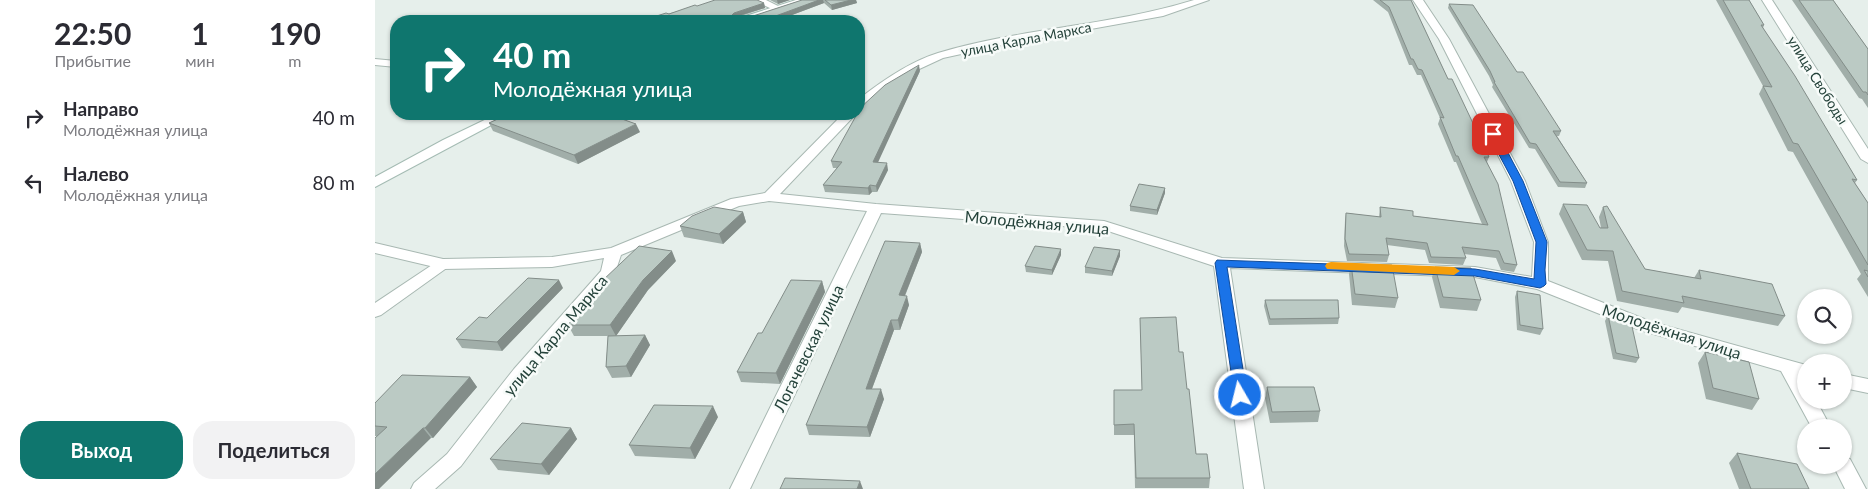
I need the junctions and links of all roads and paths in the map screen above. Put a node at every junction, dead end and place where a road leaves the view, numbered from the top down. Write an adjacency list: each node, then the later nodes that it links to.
1 (758, 0): 6 (street)
2 (806, 0): 6 (street)
3 (1204, 0): 10 (street, улица Карла Маркса)
4 (1417, 0): 21 (street)
5 (1767, 0): 13 (street, улица Свободы)
6 (777, 8): 7 (street)
7 (757, 15)
8 (375, 62): 9 (street)
9 (390, 63)
10 (865, 99)
11 (494, 120): 14 (street)
12 (844, 120): 15 (street)
13 (1868, 159)
14 (375, 182)
15 (769, 197): 16 (street, Молодёжная улица); 18 (street)
16 (876, 208): 19 (street, Молодёжная улица); 30 (street, Логачевская улица)
17 (375, 248): 20 (street)
18 (614, 252): 20 (street); 29 (street, улица Карла Маркса)
19 (1221, 263): 21 (street, Молодёжная улица); 31 (street)
20 (443, 264): 22 (street)
21 (1540, 284): 23 (street, Молодёжная улица)
22 (375, 311)
23 (1788, 368): 24 (street, Молодёжная улица); 27 (street)
24 (1797, 370)
25 (1852, 383): 26 (street)
26 (1868, 386)
27 (1816, 419)
28 (1848, 474): 32 (street)
29 (421, 489)
30 (740, 489)
31 (1254, 489)
32 (1856, 489)

